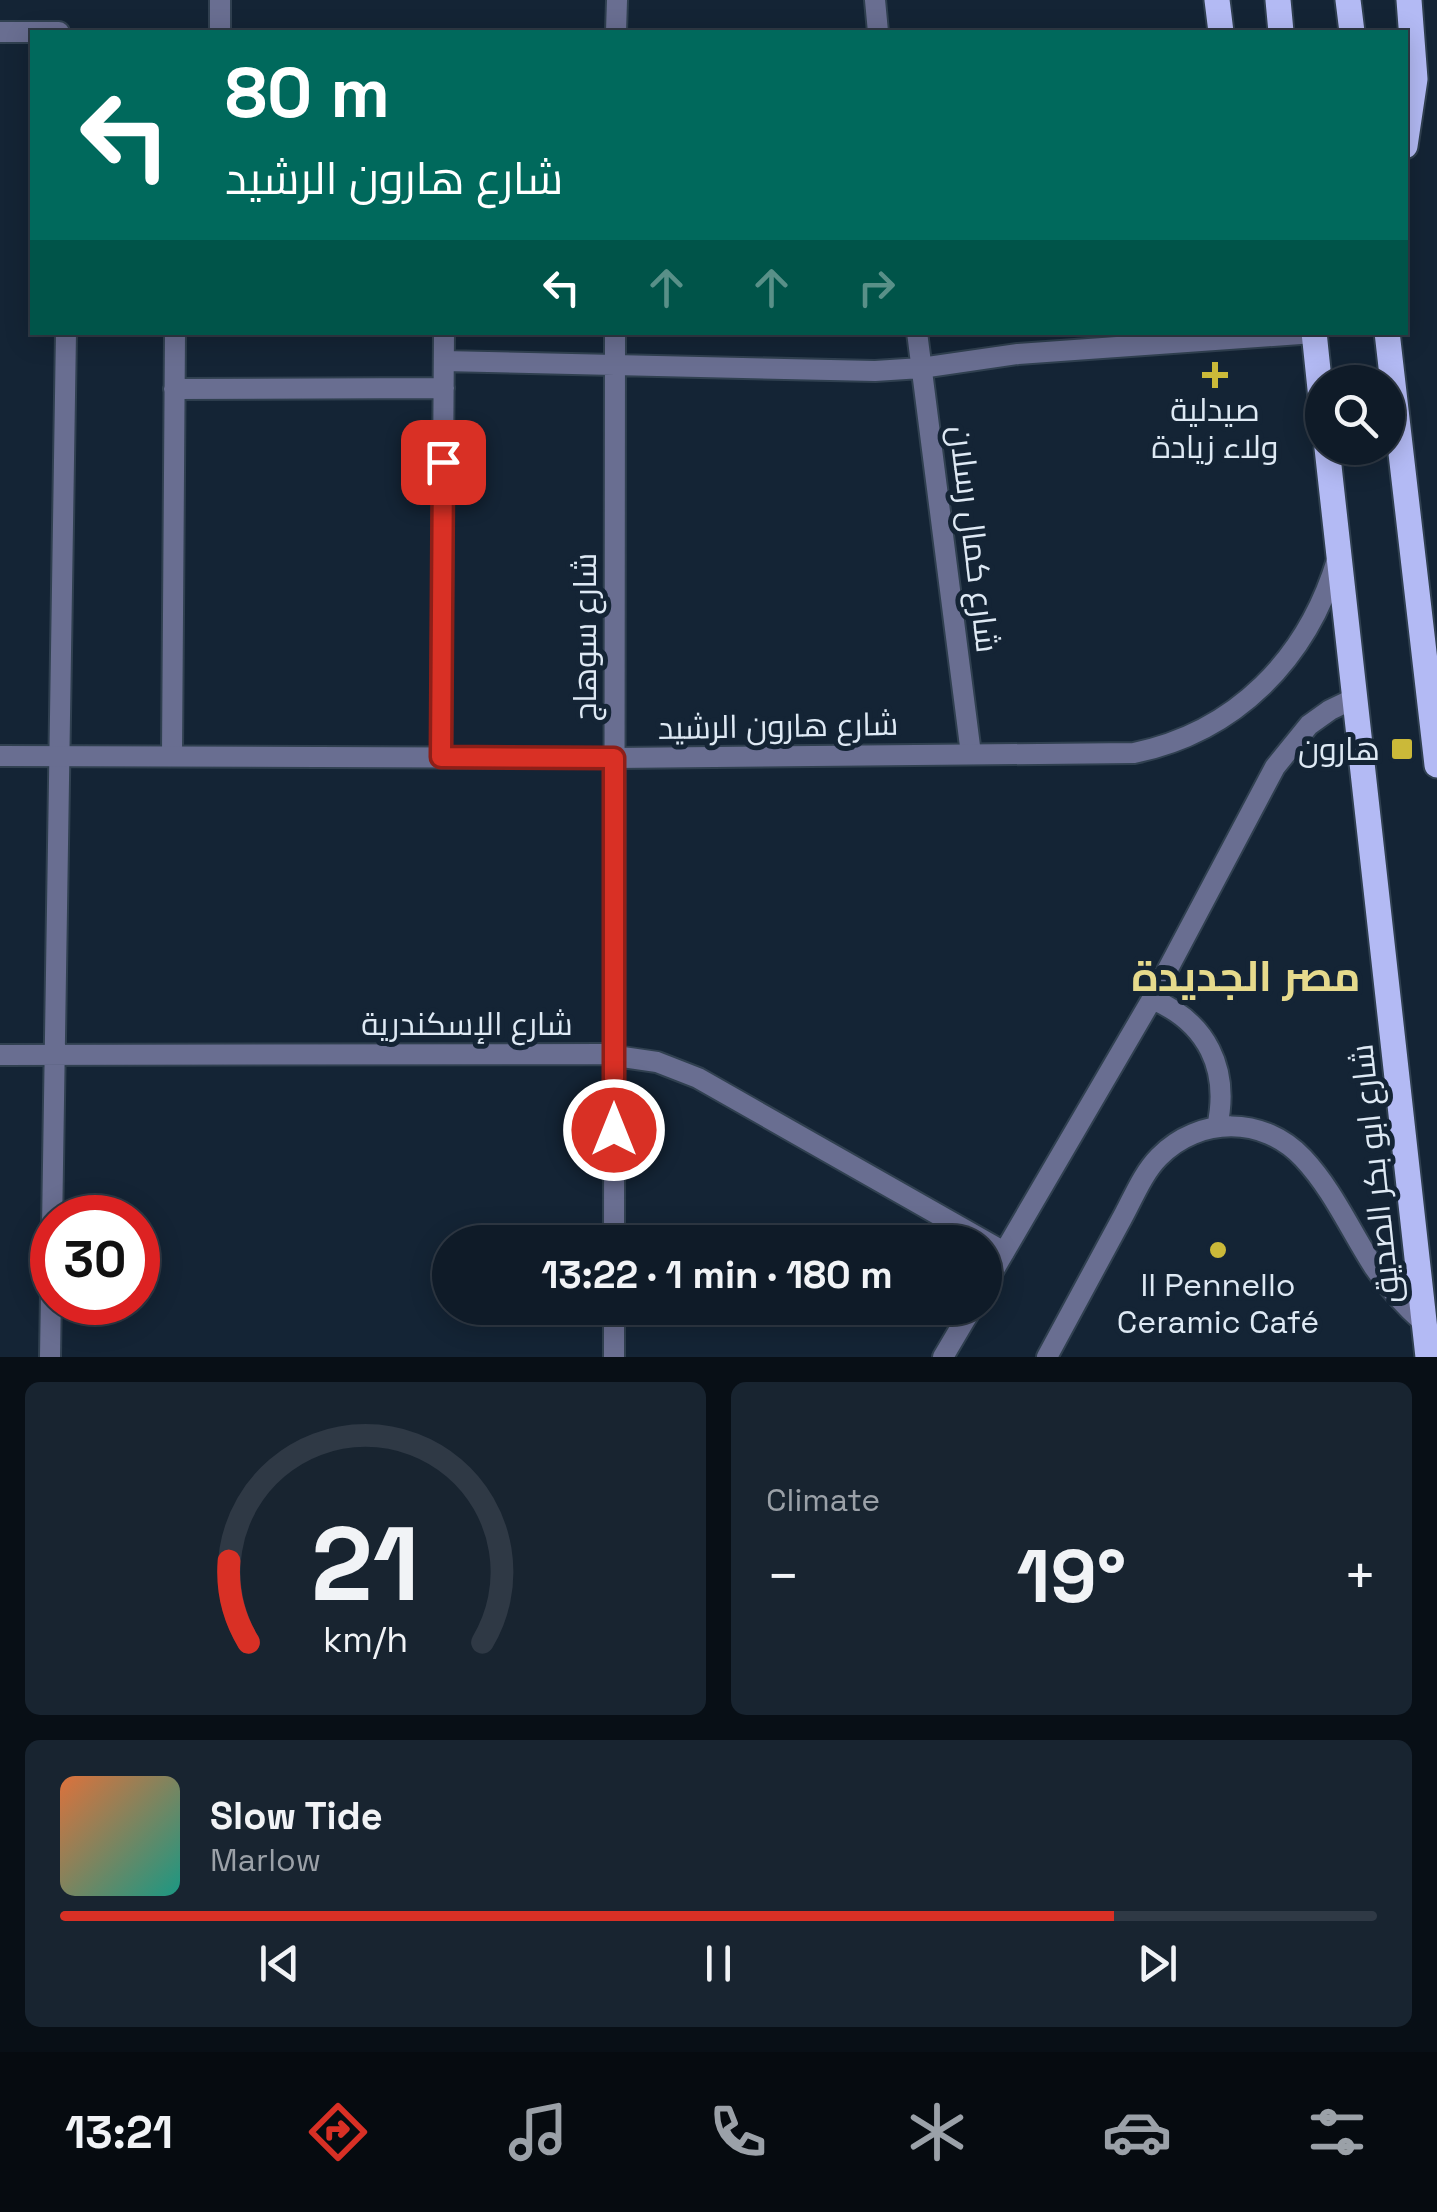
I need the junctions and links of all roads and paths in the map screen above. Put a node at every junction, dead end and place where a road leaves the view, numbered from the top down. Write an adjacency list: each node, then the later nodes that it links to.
1 (220, 0): 8 (street)
2 (616, 0): 9 (street)
3 (875, 0): 10 (street)
4 (1217, 0): 11 (main road)
5 (1278, 0): 12 (main road)
6 (1348, 0): 13 (main road)
7 (1409, 0): 16 (main road)
8 (220, 30)
9 (616, 30)
10 (878, 30)
11 (1221, 30)
12 (1281, 30)
13 (1352, 30)
14 (0, 32): 15 (street)
15 (30, 32)
16 (1408, 126)
17 (66, 335): 37 (street)
18 (175, 335): 29 (street)
19 (444, 335): 25 (street)
20 (616, 335): 26 (street, شارع سوهاج)
21 (917, 335): 28 (street, شارع كمال رسلان)
22 (1286, 335): 28 (street)
23 (1314, 335): 27 (main road)
24 (1387, 335): 34 (main road)
25 (444, 362): 26 (street); 30 (street)
26 (615, 365): 28 (street); 40 (street, شارع سوهاج)
27 (1317, 365)
28 (921, 368): 35 (street, شارع كمال رسلان)
29 (174, 388): 30 (street); 38 (street)
30 (444, 388): 39 (street)
31 (1329, 465): 32 (main road, شارع ابو بكر الصديق)
32 (1338, 554): 33 (main road, شارع ابو بكر الصديق); 35 (street, شارع هارون الرشيد)
33 (1355, 698): 42 (street); 50 (main road, شارع ابو بكر الصديق)
34 (1435, 729): 41 (main road)
35 (972, 754): 40 (street, شارع هارون الرشيد)
36 (0, 756): 37 (street, شارع هارون الرشيد)
37 (61, 756): 38 (street, شارع هارون الرشيد); 45 (street)
38 (172, 756): 39 (street, شارع هارون الرشيد)
39 (441, 757): 40 (street, شارع هارون الرشيد)
40 (614, 758): 43 (street, شارع سوهاج)
41 (1437, 765)
42 (1152, 999): 46 (street); 48 (street)
43 (614, 1054): 45 (street, شارع الإسكندرية); 47 (street, شارع سوهاج); 48 (street, شارع الإسكندرية)
44 (0, 1055): 45 (street, شارع الإسكندرية)
45 (53, 1055): 53 (street)
46 (1217, 1126): 50 (street); 56 (street)
47 (614, 1225)
48 (1004, 1252): 49 (street)
49 (1002, 1255)
50 (1425, 1324): 57 (main road, شارع ابو بكر الصديق)
51 (614, 1325): 54 (street)
52 (962, 1325): 55 (street)
53 (50, 1357)
54 (614, 1357)
55 (943, 1357)
56 (1046, 1357)
57 (1428, 1357)

